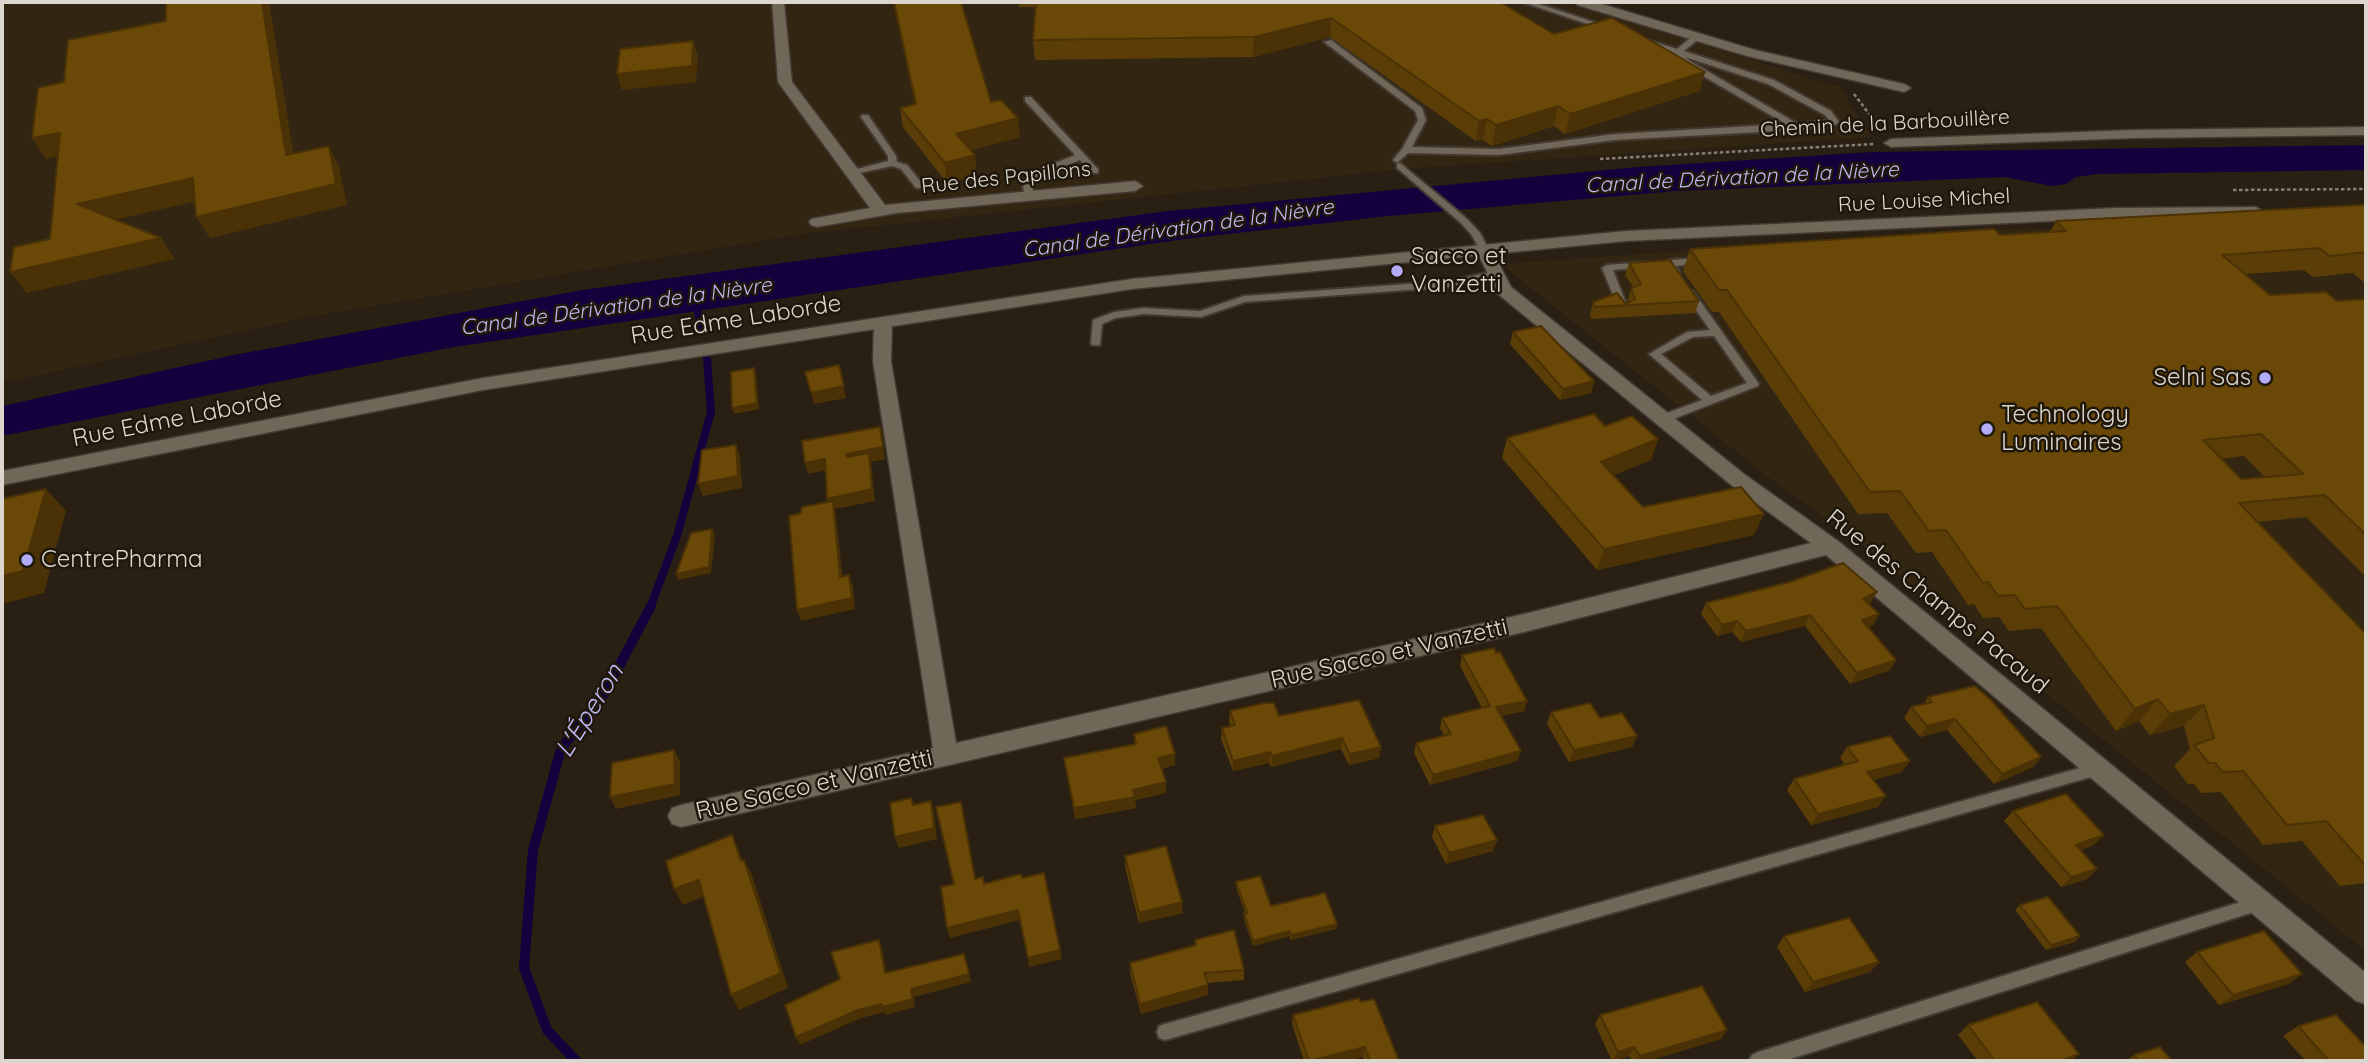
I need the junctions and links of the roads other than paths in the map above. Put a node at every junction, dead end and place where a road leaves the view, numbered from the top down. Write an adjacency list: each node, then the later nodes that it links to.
1 (778, 2): 19 (street)
2 (1526, 2): 4 (lane)
3 (1583, 2): 6 (street)
4 (1621, 32)
5 (1633, 36): 8 (lane)
6 (1698, 37): 8 (lane); 9 (street)
7 (1328, 42): 15 (lane)
8 (1677, 53): 12 (lane); 12 (lane)
9 (1904, 88)
10 (1028, 99): 16 (lane)
11 (865, 117): 17 (lane)
12 (1798, 127): 15 (lane)
13 (2366, 131): 14 (street, Chemin de la Barbouillère)
14 (1891, 143)
15 (1406, 150): 26 (lane)
16 (1081, 156): 18 (lane); 22 (lane)
17 (893, 163): 19 (lane); 20 (lane)
18 (1095, 171)
19 (853, 173): 23 (street)
20 (919, 186)
21 (1135, 186): 22 (street, Rue des Papillons)
22 (1028, 197): 23 (street, Rue des Papillons)
23 (880, 211): 25 (street, Rue des Papillons)
24 (2269, 211): 26 (street, Rue Louise Michel)
25 (817, 222)
26 (1484, 250): 29 (street, Rue des Champs Pacaud); 31 (street, Rue Edme Laborde)
27 (1710, 261): 28 (lane)
28 (1669, 263): 30 (lane); 32 (lane)
29 (1496, 274): 33 (lane); 35 (street, Rue des Champs Pacaud)
30 (1624, 310)
31 (883, 322): 36 (street, Rue Edme Laborde); 38 (street, Rue Sacco et Vanzetti)
32 (1717, 333): 34 (lane); 34 (lane)
33 (1096, 343)
34 (1710, 401): 35 (lane)
35 (1663, 419): 37 (street, Rue des Champs Pacaud)
36 (2, 478)
37 (1830, 546): 38 (street, Rue Sacco et Vanzetti); 39 (street, Rue des Champs Pacaud)
38 (946, 755): 40 (street, Rue Sacco et Vanzetti)
39 (2098, 769): 41 (street, Rue des Champs Pacaud); 43 (lane)
40 (681, 816)
41 (2260, 903): 42 (street, Rue des Champs Pacaud); 44 (lane)
42 (2366, 991)
43 (1165, 1032)
44 (1758, 1061)

